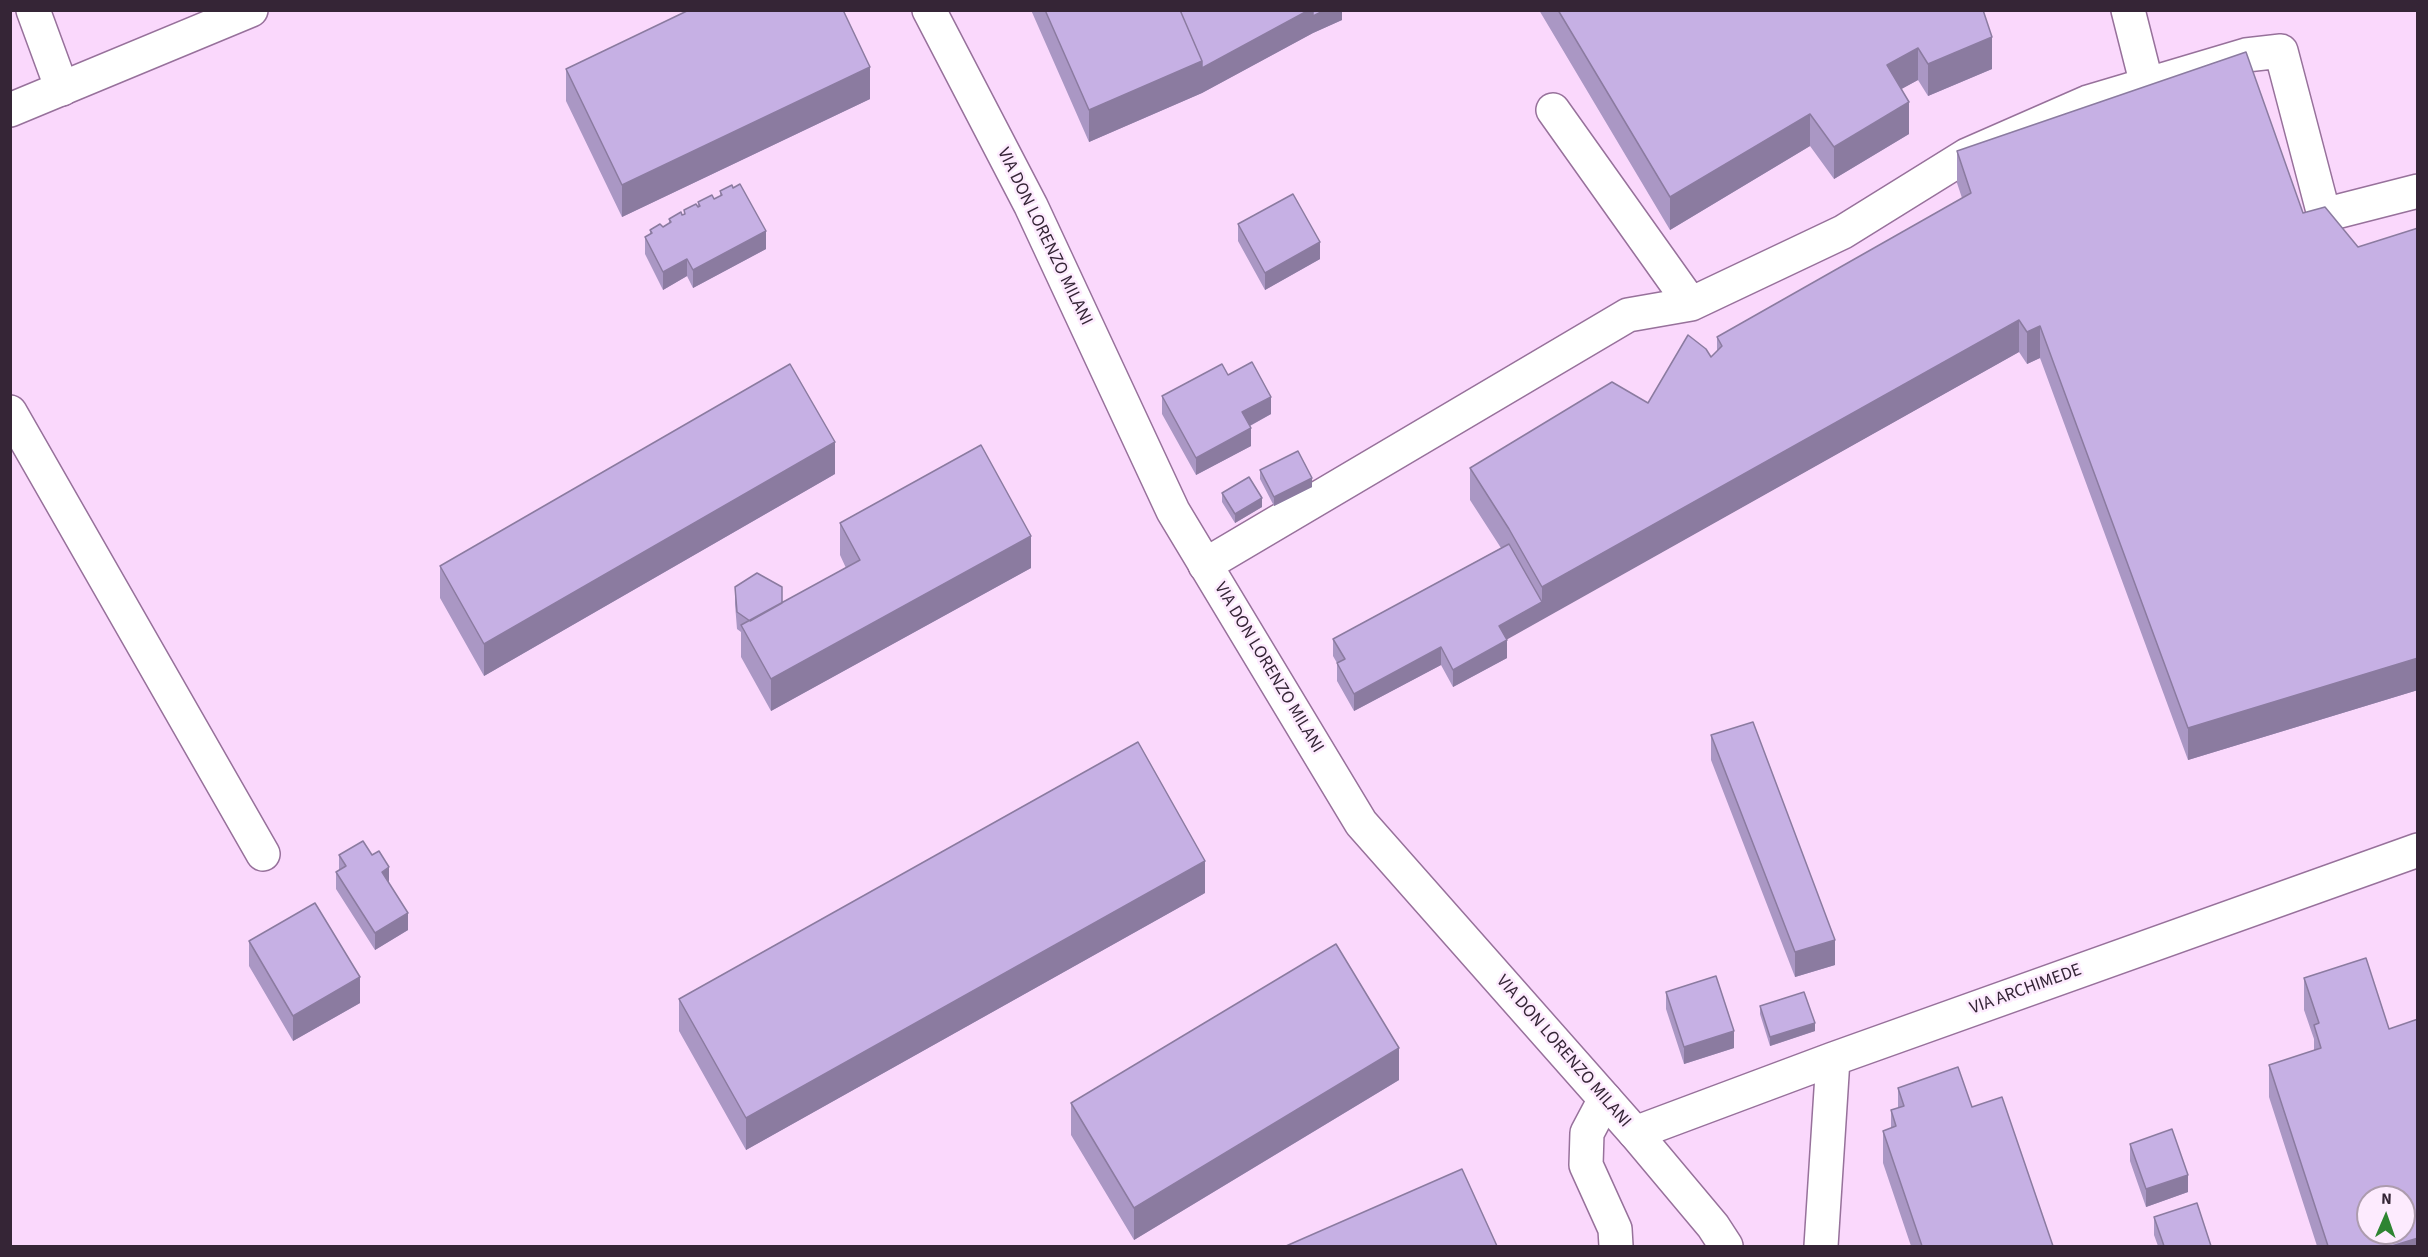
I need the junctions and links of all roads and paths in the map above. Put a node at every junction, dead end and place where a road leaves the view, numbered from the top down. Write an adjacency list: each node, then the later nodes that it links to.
1 (33, 10): 6 (street)
2 (251, 10): 6 (street)
3 (929, 10): 12 (street, VIA DON LORENZO MILANI)
4 (2128, 10): 5 (street)
5 (2147, 85): 9 (street); 10 (street)
6 (62, 89): 7 (street)
7 (10, 110)
8 (1553, 110): 10 (street)
9 (2418, 191)
10 (1691, 304): 12 (street)
11 (10, 412): 14 (street)
12 (1205, 565): 16 (street, VIA DON LORENZO MILANI)
13 (2418, 850): 15 (street, VIA ARCHIMEDE)
14 (263, 854)
15 (1833, 1059): 17 (street, VIA ARCHIMEDE); 20 (street)
16 (1605, 1099): 17 (street, VIA DON LORENZO MILANI); 18 (street)
17 (1635, 1133): 19 (street, VIA DON LORENZO MILANI)
18 (1616, 1246)
19 (1726, 1246)
20 (1821, 1246)

